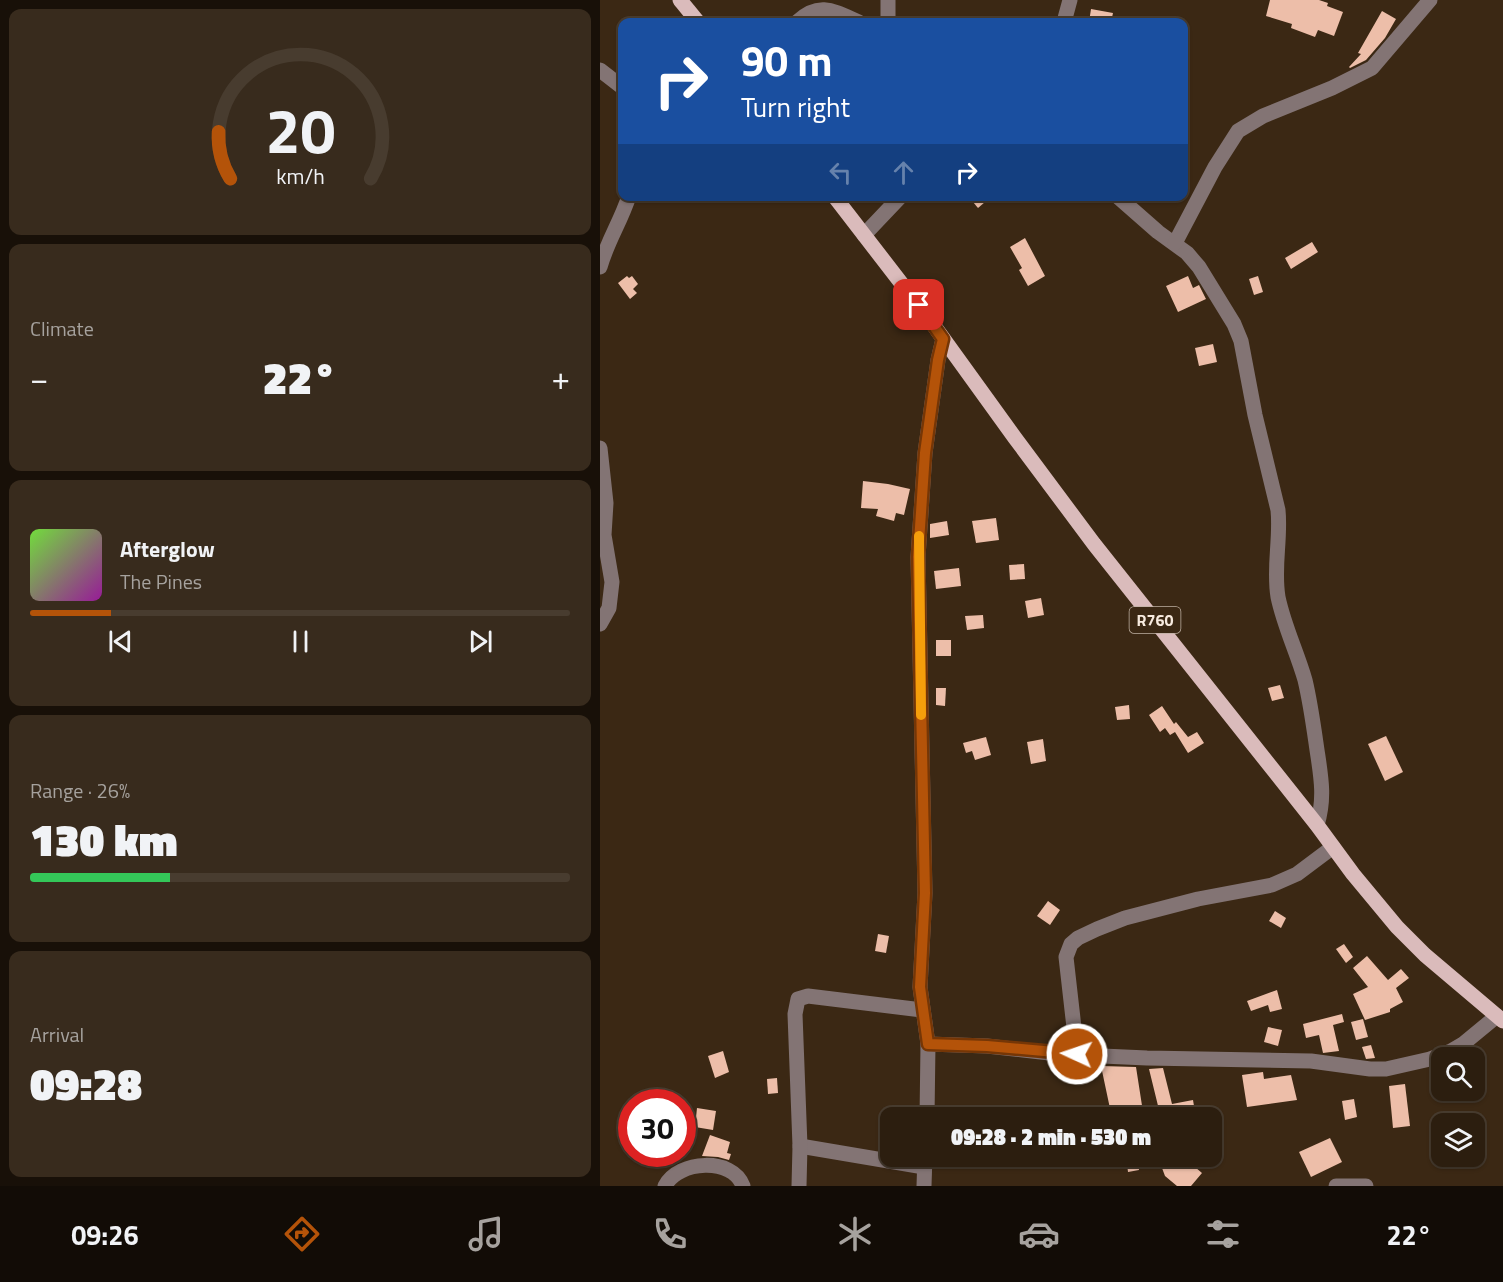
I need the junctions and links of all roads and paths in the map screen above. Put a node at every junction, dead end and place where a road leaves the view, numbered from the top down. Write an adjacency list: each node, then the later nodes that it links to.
1 (680, 0): 5 (main road)
2 (888, 0): 8 (street)
3 (1070, 0): 9 (street)
4 (1430, 0): 17 (street)
5 (695, 18)
6 (802, 18): 7 (street)
7 (848, 18)
8 (888, 18)
9 (1065, 18)
10 (600, 70): 11 (street)
11 (618, 84)
12 (627, 201): 18 (street)
13 (838, 201): 16 (main road, R760)
14 (896, 201): 16 (street)
15 (1123, 201): 17 (street)
16 (864, 235): 19 (main road, R760)
17 (1175, 243): 22 (street)
18 (600, 267)
19 (943, 339): 22 (main road, R760); 24 (street)
20 (600, 448): 21 (street)
21 (600, 624)
22 (1317, 825): 23 (main road, R760)
23 (1333, 847): 25 (main road, R760); 27 (street)
24 (922, 1010): 26 (street); 29 (street)
25 (1500, 1018): 27 (street)
26 (928, 1044): 27 (street); 28 (street)
27 (1077, 1054)
28 (927, 1107)
29 (800, 1146): 30 (street); 34 (street)
30 (880, 1156)
31 (924, 1167): 35 (street)
32 (665, 1186): 33 (street)
33 (743, 1186)
34 (799, 1186)
35 (924, 1186)
36 (1336, 1186): 37 (street)
37 (1366, 1186)

